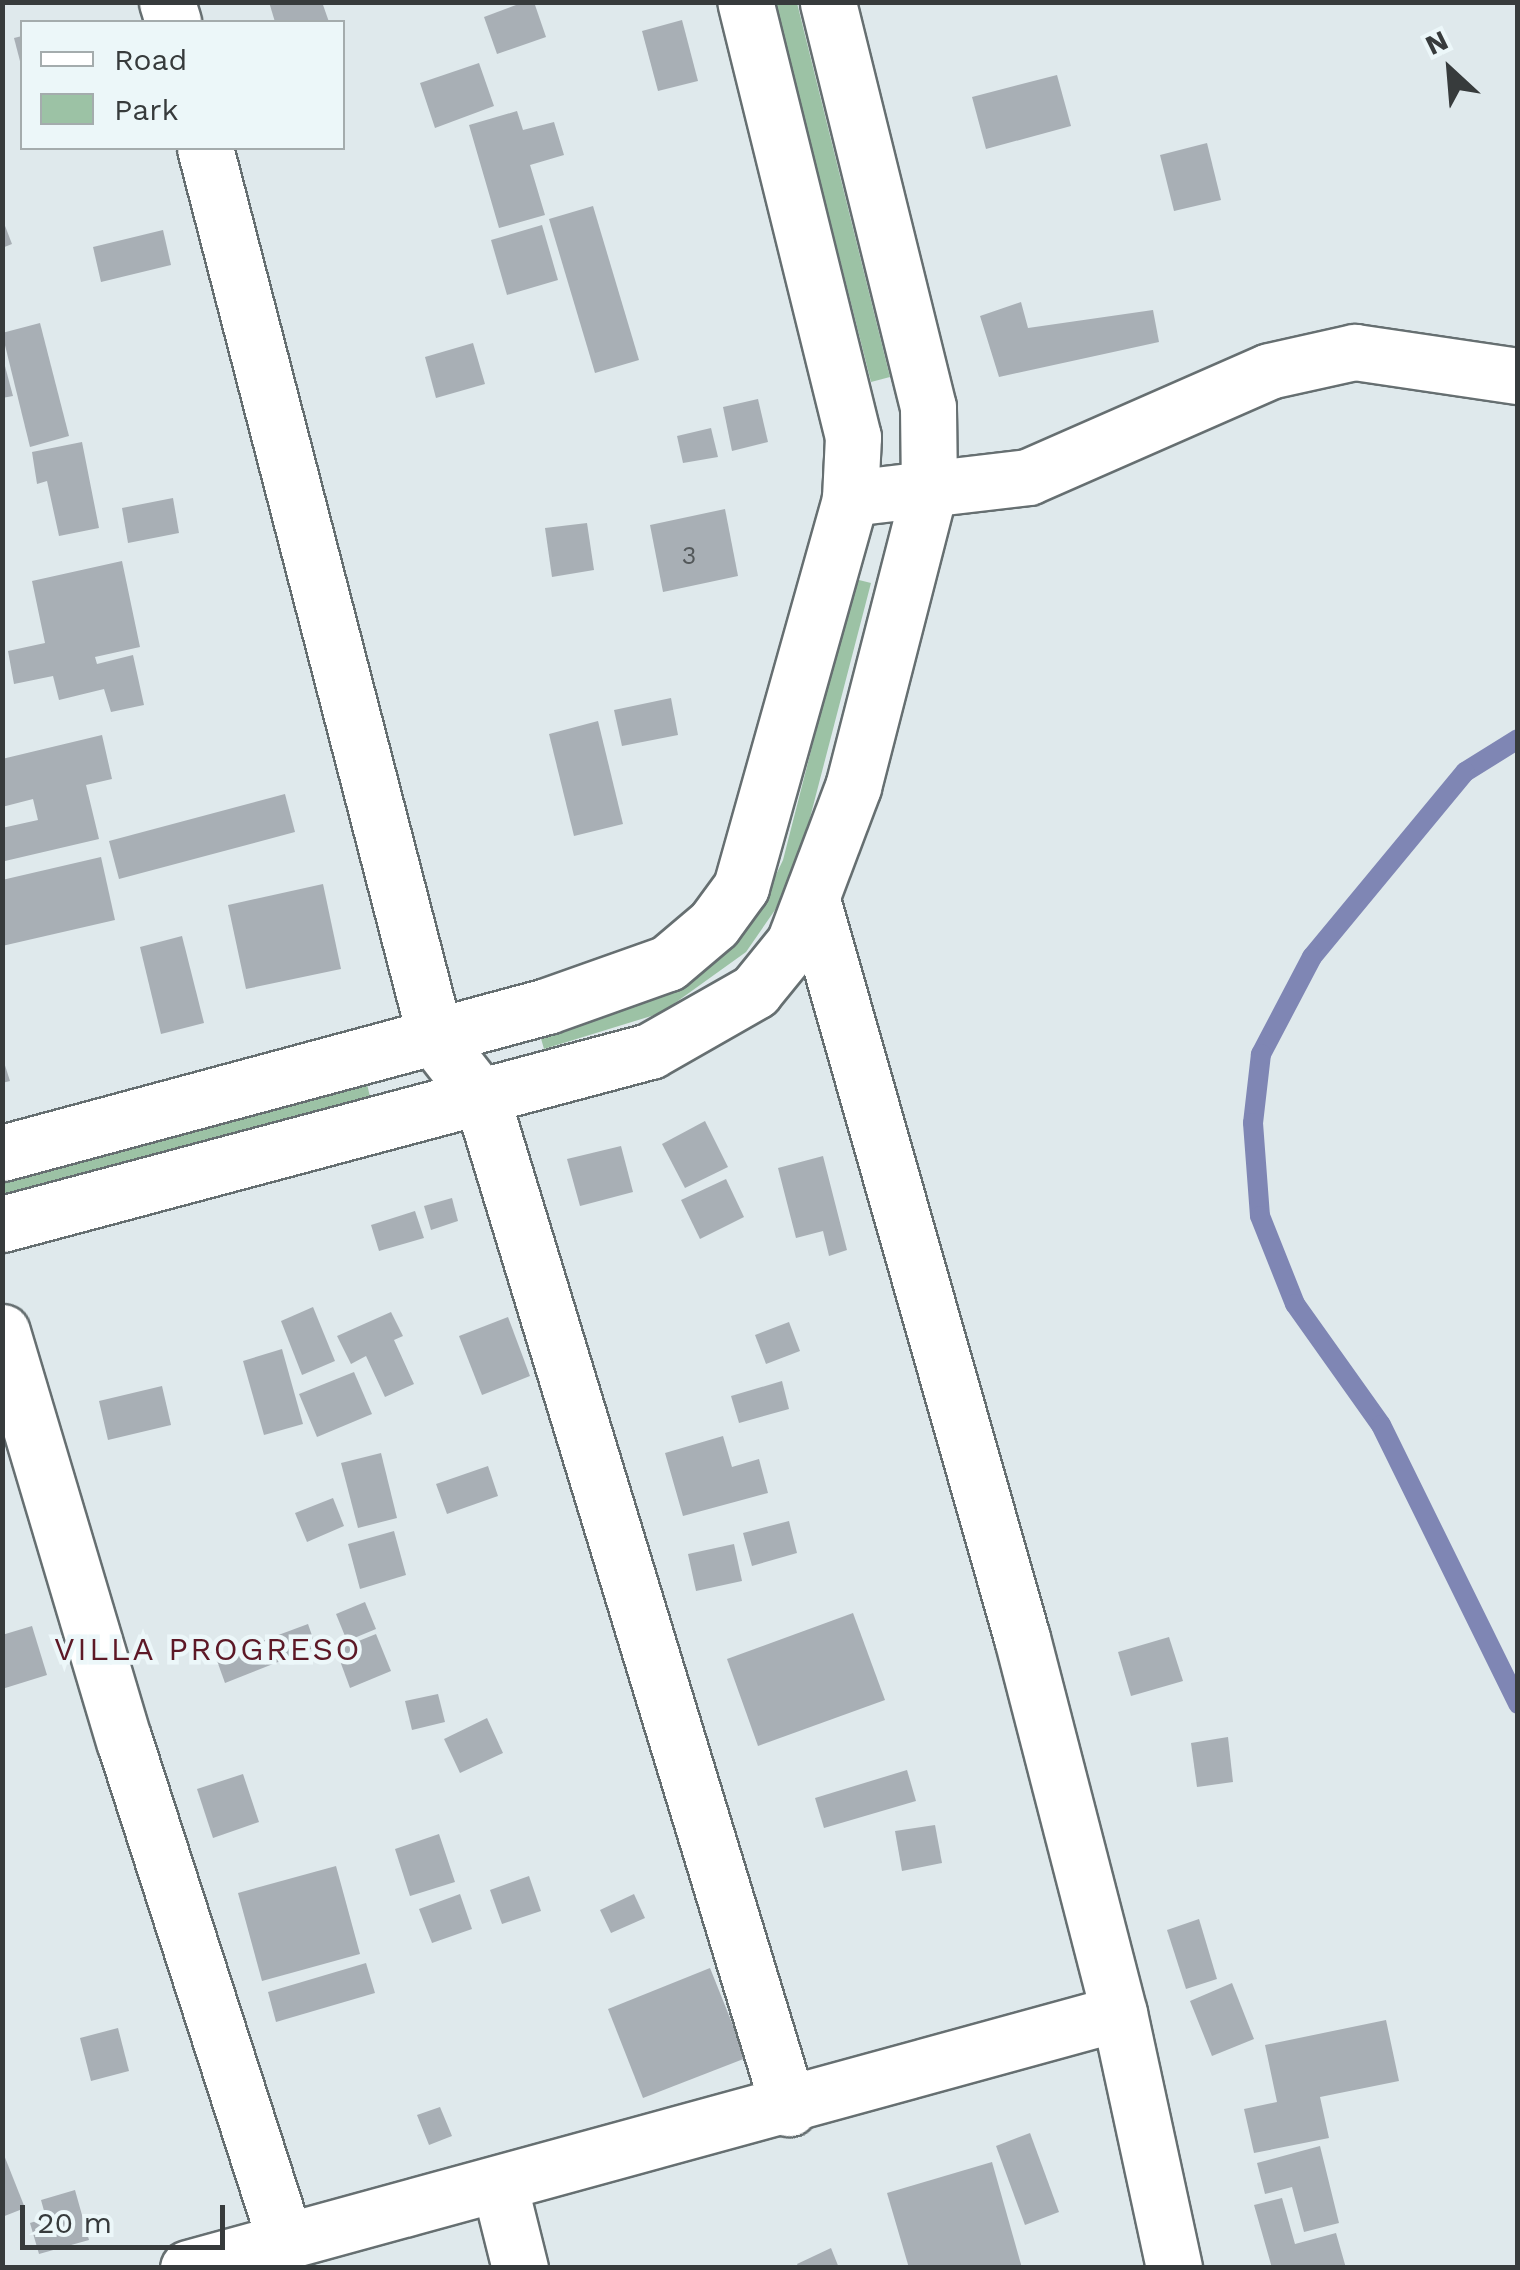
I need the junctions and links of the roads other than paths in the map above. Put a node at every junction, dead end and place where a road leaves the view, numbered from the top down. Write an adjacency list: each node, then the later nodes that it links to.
1 (746, 2): 6 (street)
2 (828, 2): 5 (street)
3 (206, 150): 8 (street)
4 (1518, 376): 5 (street)
5 (929, 490): 6 (street); 7 (street)
6 (850, 498): 8 (street)
7 (813, 903): 9 (street); 13 (street)
8 (436, 1040): 9 (street); 10 (street)
9 (482, 1099): 11 (street); 14 (street)
10 (2, 1152)
11 (2, 1224)
12 (2, 1332): 16 (street)
13 (1119, 2013): 14 (street); 19 (street)
14 (790, 2108): 15 (street)
15 (499, 2184): 16 (street); 18 (street)
16 (286, 2243): 17 (street)
17 (188, 2268)
18 (520, 2268)
19 (1174, 2268)

